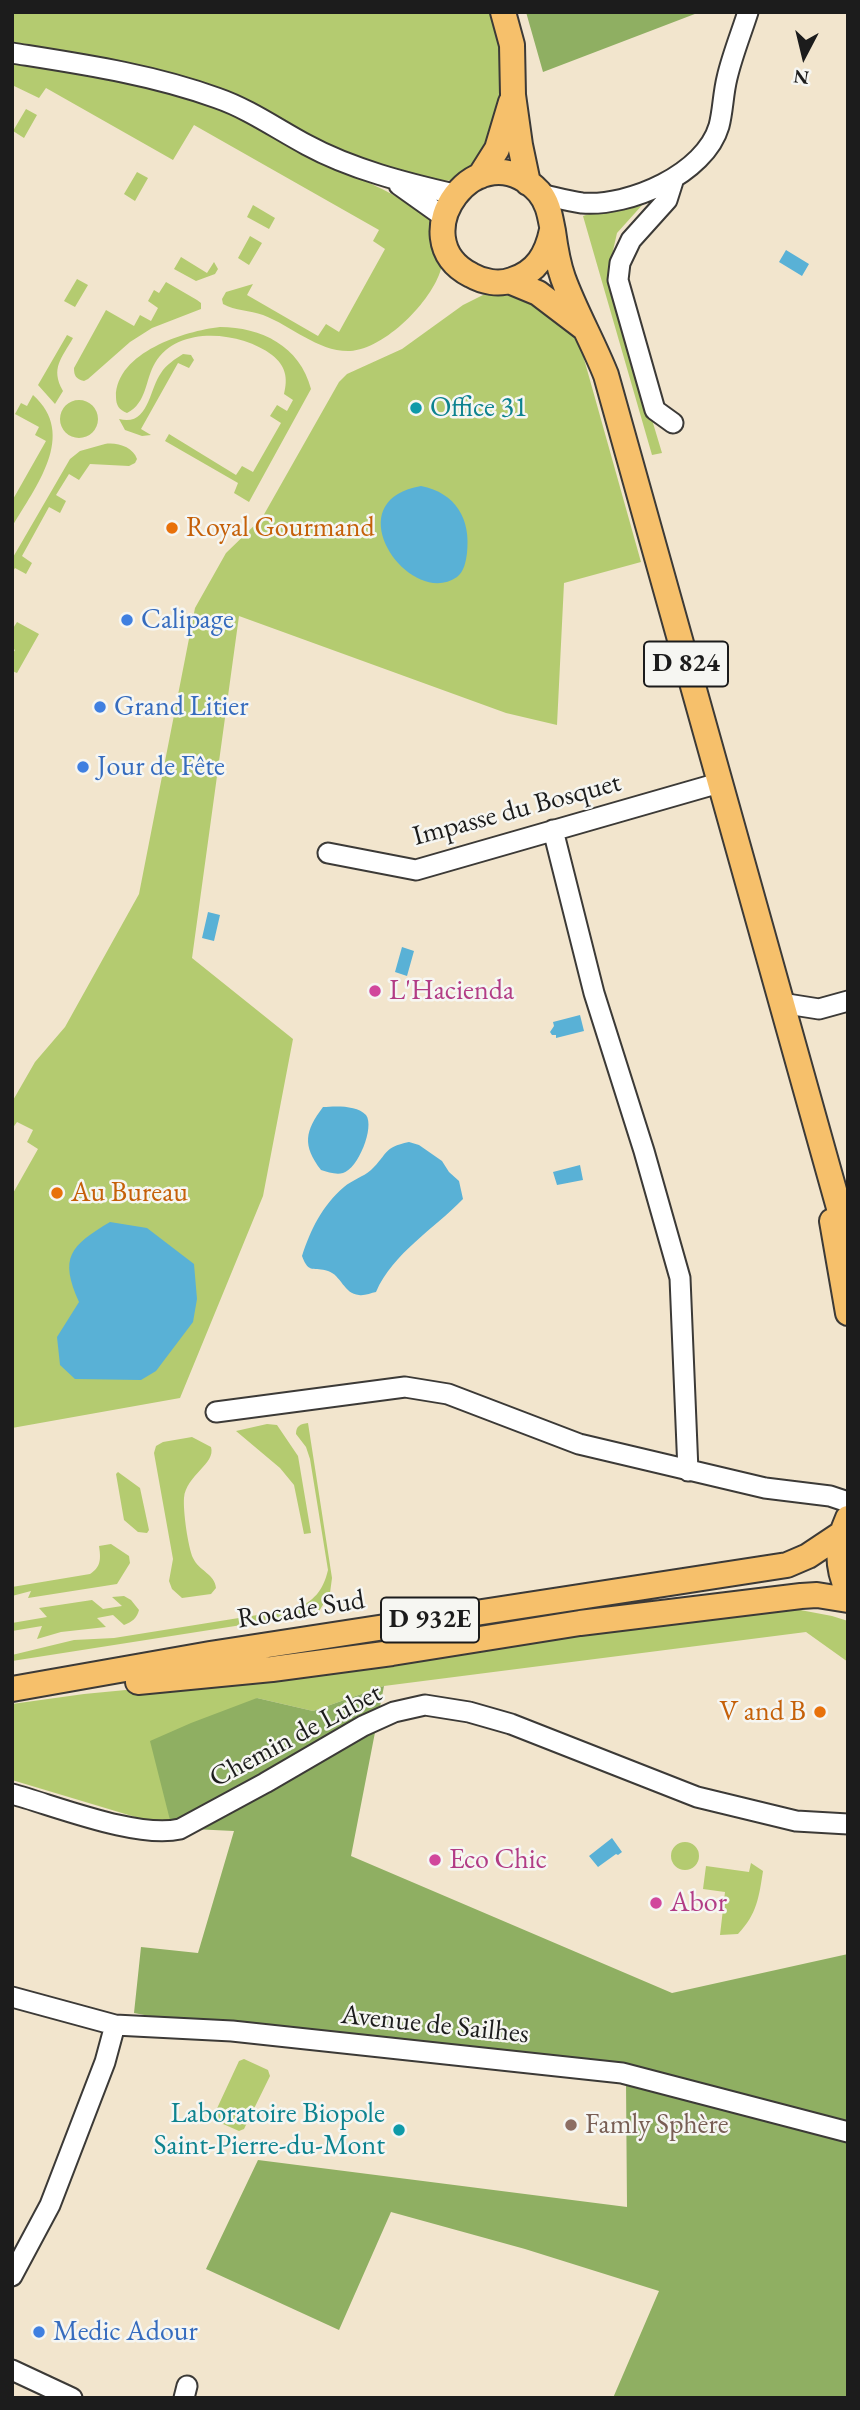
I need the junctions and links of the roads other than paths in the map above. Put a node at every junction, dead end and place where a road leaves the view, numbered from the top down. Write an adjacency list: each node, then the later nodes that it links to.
1 (503, 12): 4 (main road)
2 (748, 12): 6 (street)
3 (12, 53): 7 (street)
4 (513, 95): 5 (main road); 8 (main road)
5 (480, 176): 8 (main road); 9 (main road)
6 (674, 178): 8 (street); 14 (street)
7 (393, 180): 9 (street); 10 (street)
8 (534, 188): 11 (main road)
9 (454, 194): 10 (main road)
10 (444, 217): 12 (main road)
11 (552, 230): 12 (main road); 13 (main road, D 824)
12 (509, 281): 13 (main road, D 824)
13 (585, 328): 15 (main road, D 824)
14 (673, 423)
15 (719, 783): 16 (street, Impasse du Bosquet); 19 (main road, D 824)
16 (553, 830): 17 (street, Impasse du Bosquet); 24 (street)
17 (328, 853)
18 (848, 1002): 19 (street)
19 (781, 1003): 20 (main road, D 824)
20 (819, 1137): 21 (main road, D 824); 22 (main road, D 824)
21 (848, 1240)
22 (848, 1313)
23 (216, 1412): 24 (street)
24 (688, 1471): 25 (street)
25 (848, 1502)
26 (844, 1526): 27 (main road); 29 (main road, Rocade Sud / D 932E)
27 (848, 1591)
28 (848, 1600): 29 (main road, Rocade Sud / D 932E)
29 (12, 1692)
30 (12, 1794): 31 (street, Chemin de Lubet)
31 (848, 1824)
32 (12, 1997): 33 (street, Avenue de Sailhes)
33 (115, 2025): 34 (street, Avenue de Sailhes); 35 (street)
34 (848, 2132)
35 (12, 2276)
36 (12, 2370): 37 (street)
37 (72, 2398)

